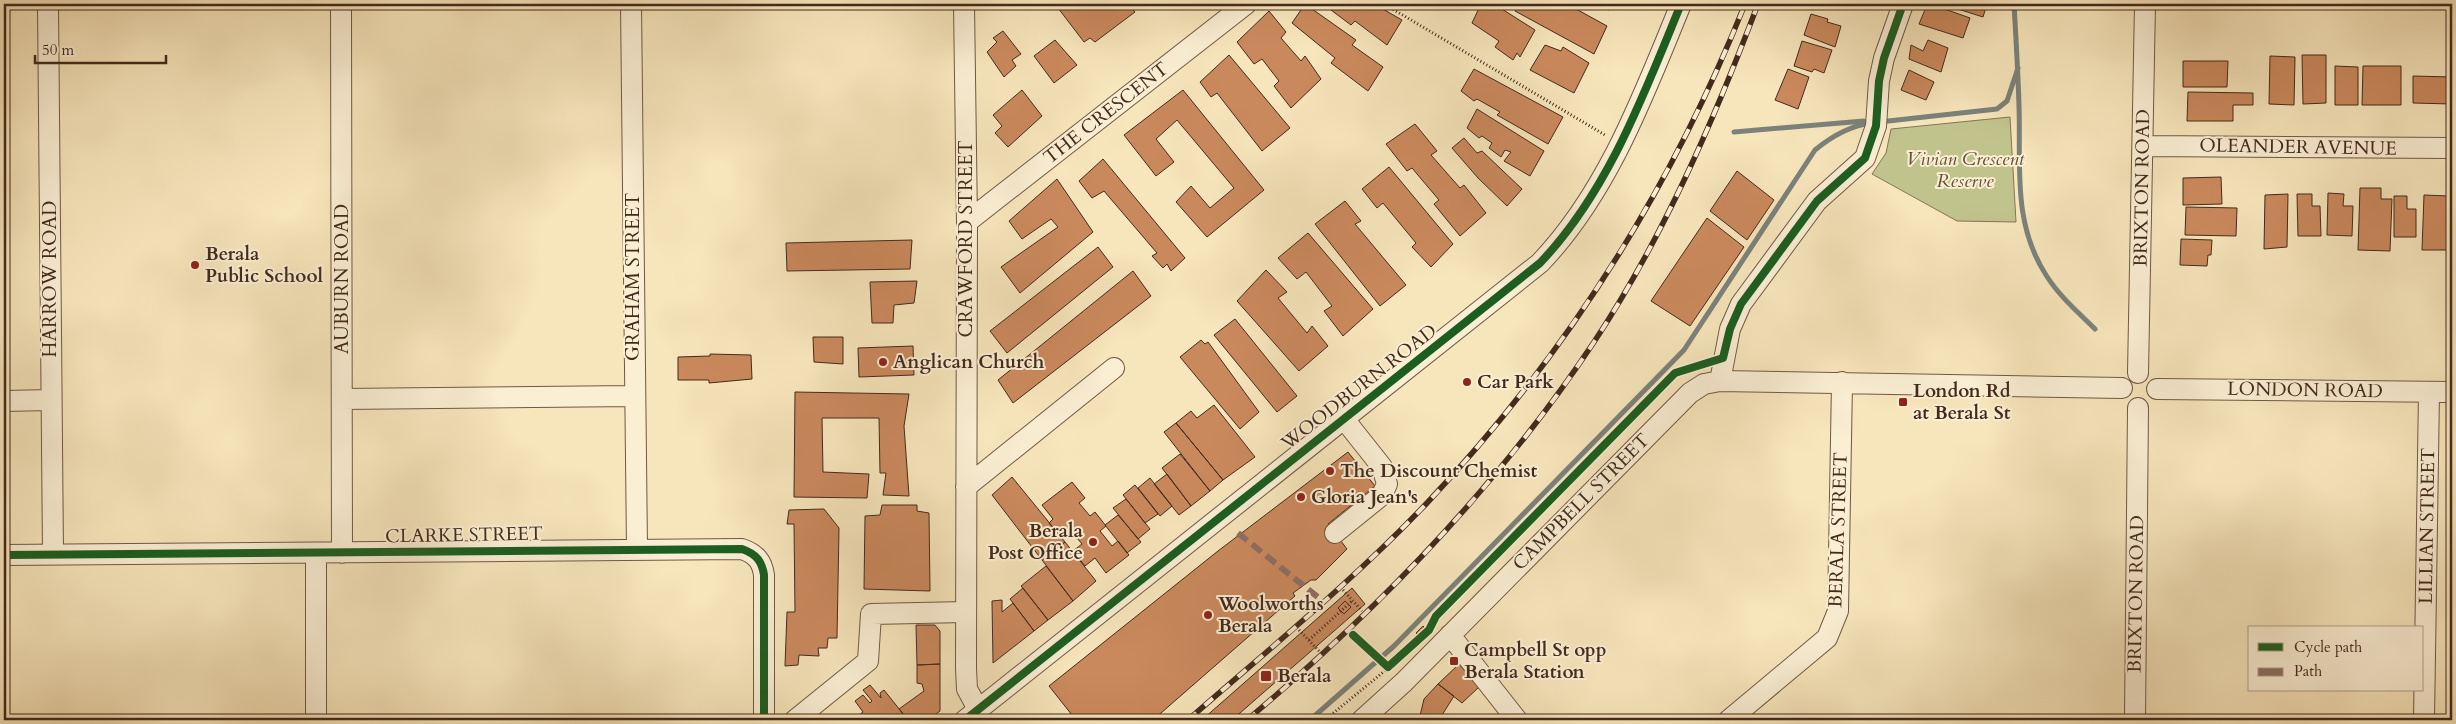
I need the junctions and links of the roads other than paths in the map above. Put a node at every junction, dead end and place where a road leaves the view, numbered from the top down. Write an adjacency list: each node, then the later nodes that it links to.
1 (48, 4): 22 (street, HARROW ROAD)
2 (342, 4): 21 (street, AUBURN ROAD)
3 (631, 4): 20 (street, GRAHAM STREET)
4 (964, 4): 11 (street, CRAWFORD STREET)
5 (1246, 4): 11 (street, THE CRESCENT)
6 (1681, 4): 25 (street, WOODBURN ROAD)
7 (1902, 4): 14 (street)
8 (2145, 4): 9 (street, BRIXTON ROAD)
9 (2143, 146): 10 (street, OLEANDER AVENUE); 13 (street, BRIXTON ROAD)
10 (2452, 148)
11 (967, 222): 26 (street, CRAWFORD STREET)
12 (1114, 368): 26 (street)
13 (2138, 373): 16 (street); 17 (street)
14 (1720, 381): 15 (street, CAMPBELL STREET); 34 (street, CAMPBELL STREET)
15 (1842, 382): 16 (street); 41 (street, BERALA STREET)
16 (2122, 388): 24 (street)
17 (2157, 389): 18 (street, LONDON ROAD); 24 (street)
18 (2429, 392): 19 (street, LONDON ROAD); 43 (street, LILLIAN STREET)
19 (2452, 392)
20 (634, 396): 21 (street); 28 (street, GRAHAM STREET)
21 (342, 399): 29 (street, AUBURN ROAD)
22 (51, 400): 23 (street); 30 (street, HARROW ROAD)
23 (4, 401)
24 (2138, 408): 42 (street, BRIXTON ROAD)
25 (1344, 419): 27 (street); 35 (street, WOODBURN ROAD)
26 (966, 487): 33 (street, CRAWFORD STREET)
27 (1335, 533)
28 (636, 549): 29 (street, CLARKE STREET); 38 (street, CLARKE STREET)
29 (342, 553): 31 (street, CLARKE STREET)
30 (53, 554): 31 (street, CLARKE STREET); 32 (street, CLARKE STREET)
31 (316, 554): 37 (street)
32 (4, 555)
33 (966, 612): 35 (street, CRAWFORD STREET); 39 (street)
34 (1450, 635): 36 (street, CAMPBELL STREET); 40 (street)
35 (972, 716)
36 (1369, 718)
37 (316, 720)
38 (764, 720)
39 (794, 720)
40 (1517, 720)
41 (1729, 720)
42 (2135, 720)
43 (2424, 720)

